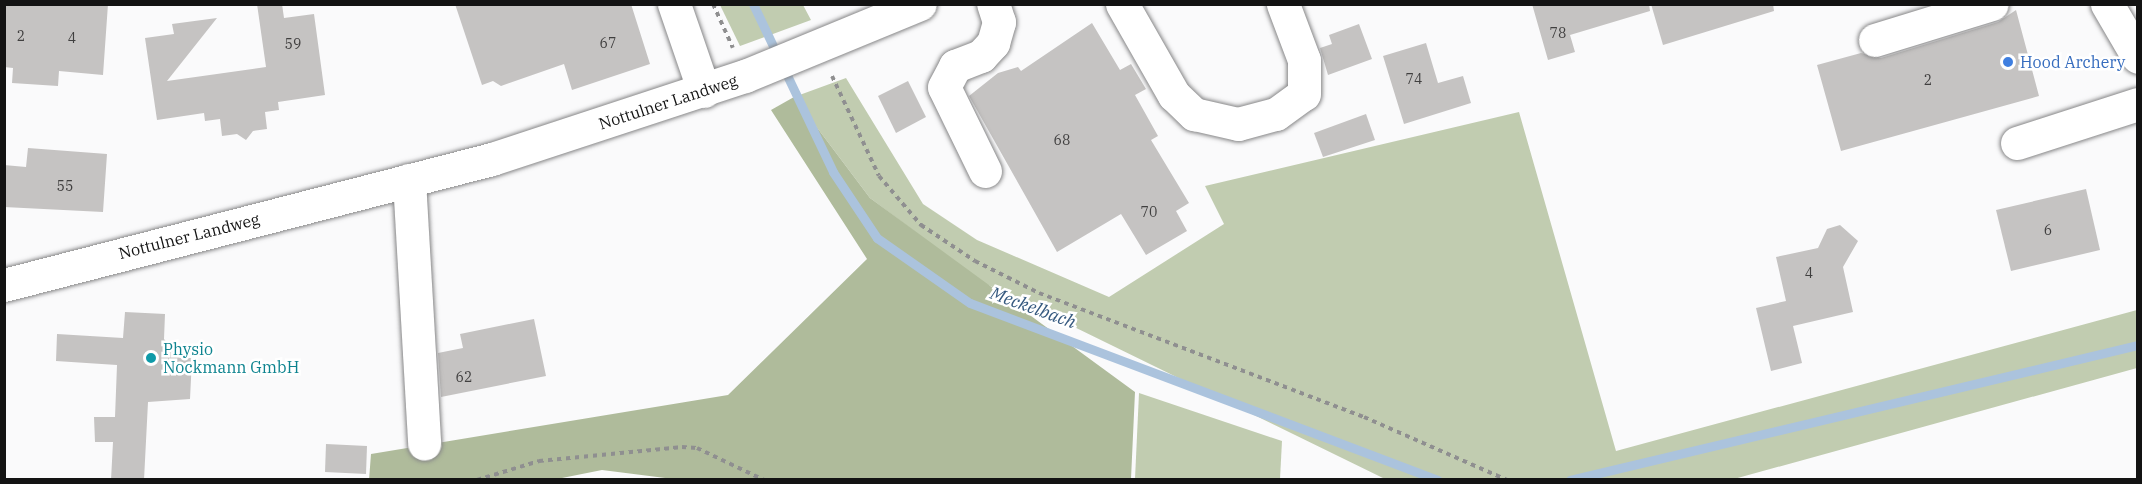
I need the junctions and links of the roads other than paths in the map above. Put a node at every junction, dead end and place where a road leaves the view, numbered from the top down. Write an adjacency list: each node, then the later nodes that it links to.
1 (675, 4): 10 (street)
2 (920, 4): 10 (street, Nottulner Landweg)
3 (993, 4): 13 (street)
4 (1122, 4): 5 (street)
5 (1283, 4)
6 (1992, 4): 8 (street)
7 (2107, 4): 9 (street)
8 (1875, 40)
9 (2138, 57)
10 (704, 91): 14 (street, Nottulner Landweg)
11 (2138, 104): 12 (street)
12 (2016, 143)
13 (985, 171)
14 (409, 180): 15 (street, Nottulner Landweg); 16 (street)
15 (4, 285)
16 (424, 444)

